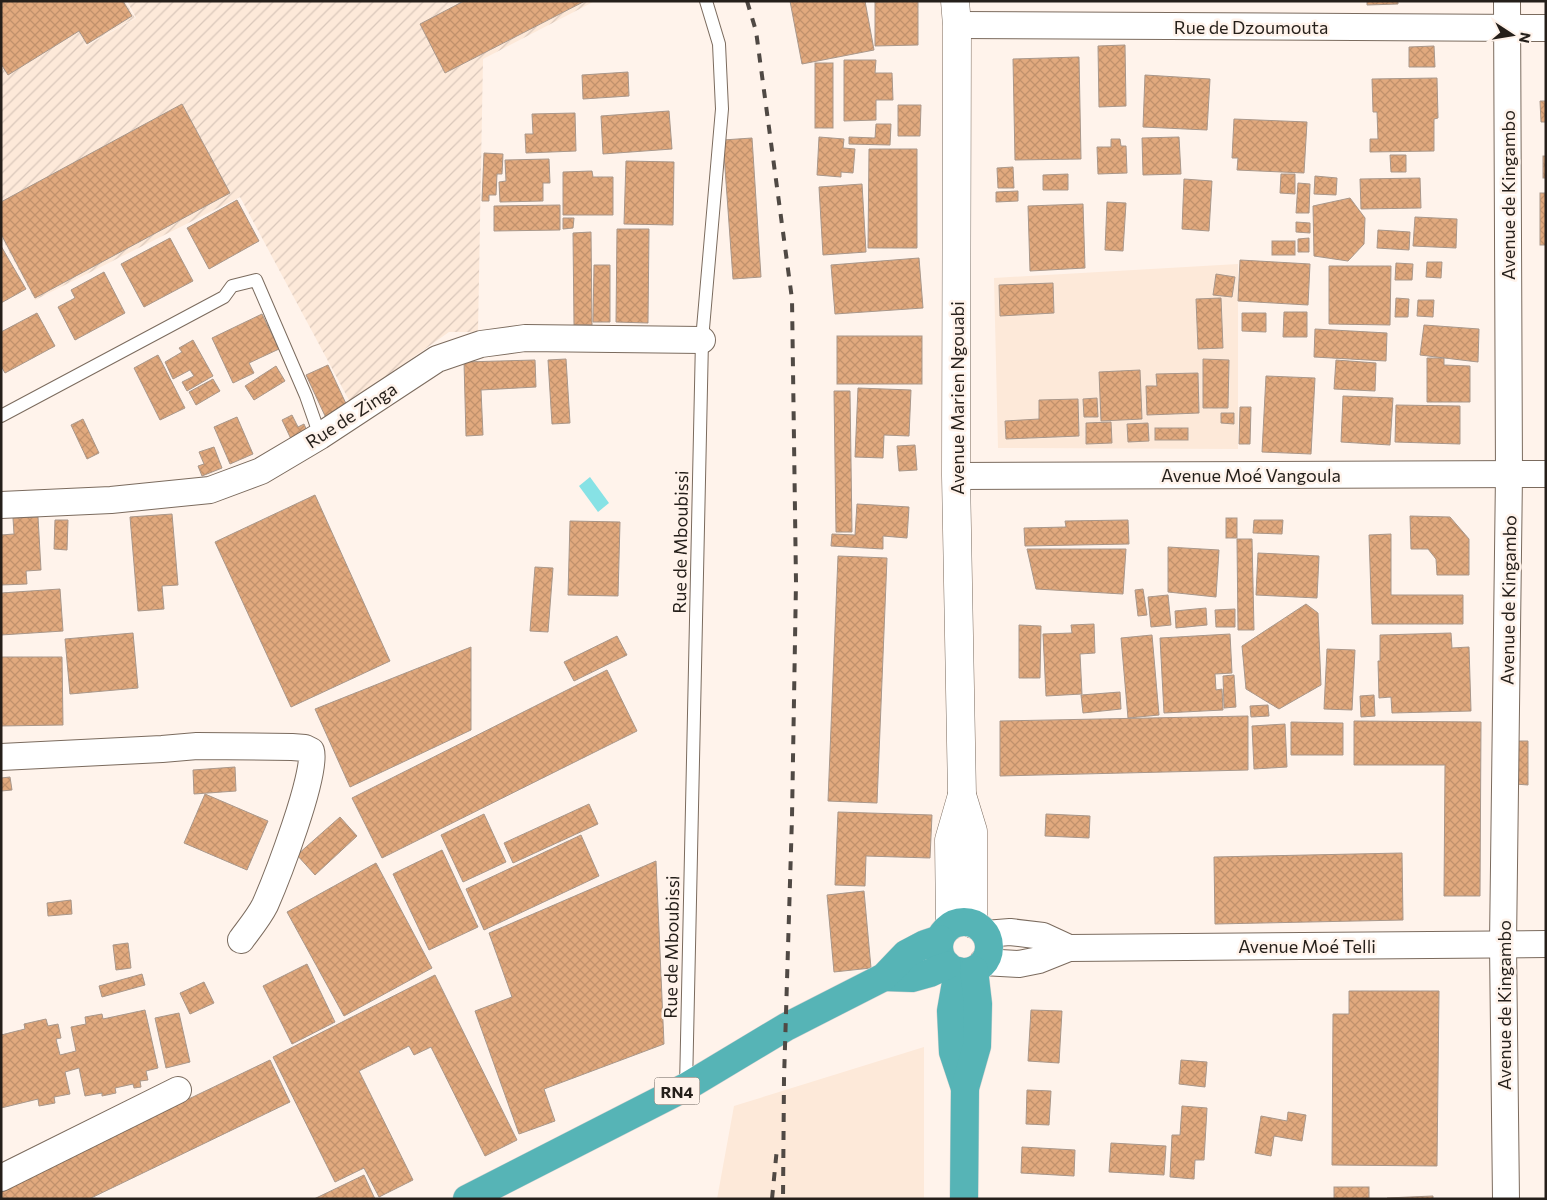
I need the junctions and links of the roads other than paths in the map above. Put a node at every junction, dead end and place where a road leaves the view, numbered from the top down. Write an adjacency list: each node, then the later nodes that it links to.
1 (706, 1): 6 (lane, Rue de Mboubissi)
2 (1507, 1): 5 (street, Avenue de Kingambo)
3 (956, 13): 5 (street, Rue de Dzoumouta); 11 (street, Avenue Marien Ngouabi)
4 (1546, 28): 5 (street, Rue de Dzoumouta)
5 (1507, 29): 9 (street, Avenue de Kingambo)
6 (702, 340): 8 (street, Rue de Zinga); 21 (lane, Rue de Mboubissi)
7 (1, 416): 8 (lane)
8 (320, 436): 12 (street, Rue de Zinga)
9 (1509, 474): 10 (street, Avenue Moé Vangoula); 11 (street, Avenue Moé Vangoula); 16 (street, Avenue de Kingambo)
10 (1546, 474)
11 (956, 476): 14 (street, Avenue Marien Ngouabi)
12 (1, 505)
13 (1, 757): 15 (street)
14 (962, 931): 18 (street, Avenue Moé Telli); 19 (highway); 19 (highway); 20 (highway, RN4)
15 (241, 940)
16 (1503, 944): 17 (street, Avenue Moé Telli); 18 (street, Avenue Moé Telli); 26 (street, Avenue de Kingambo)
17 (1546, 944)
18 (1068, 948): 19 (street, Avenue Moé Telli)
19 (966, 967): 20 (highway, RN4); 25 (highway)
20 (884, 977): 21 (highway, RN4)
21 (686, 1086): 24 (highway, RN4)
22 (178, 1090): 23 (street)
23 (1, 1178)
24 (467, 1199)
25 (964, 1199)
26 (1506, 1199)

